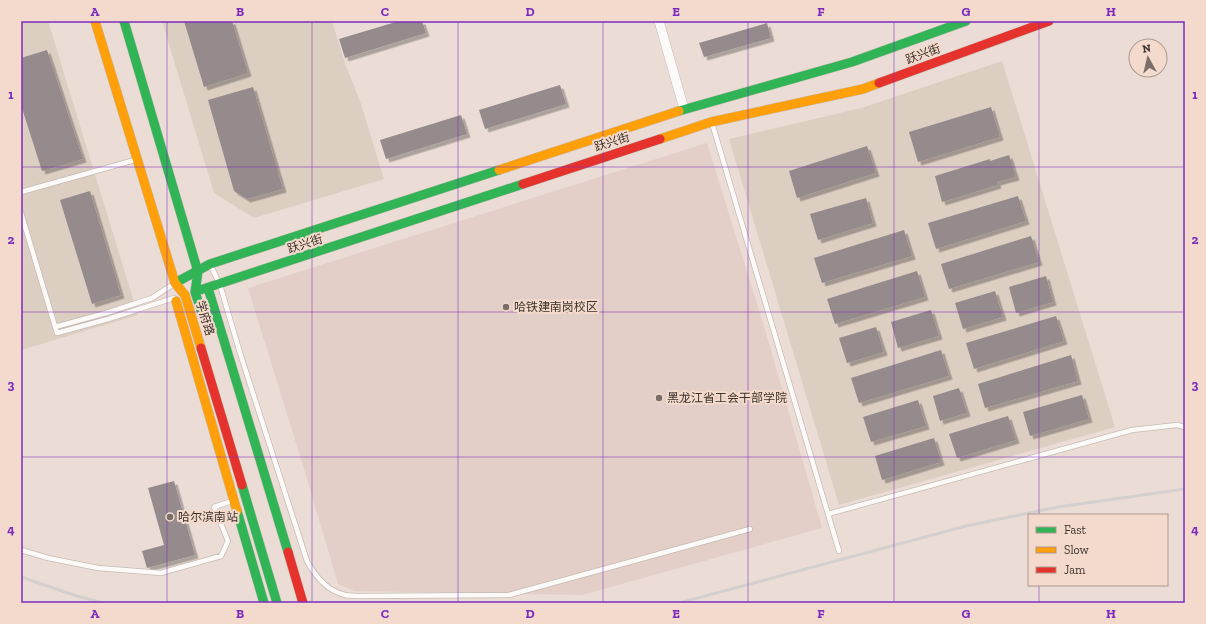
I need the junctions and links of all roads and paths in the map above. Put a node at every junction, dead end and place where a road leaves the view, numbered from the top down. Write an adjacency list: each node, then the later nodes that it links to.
1 (95, 21): 8 (main road, 学府路)
2 (124, 21): 12 (main road, 学府路)
3 (659, 21): 6 (street)
4 (966, 21): 6 (main road, 跃兴街)
5 (1049, 21): 7 (main road, 跃兴街)
6 (684, 109): 11 (main road, 跃兴街)
7 (711, 122): 14 (main road, 跃兴街); 23 (lane)
8 (136, 159): 9 (lane); 13 (main road, 学府路)
9 (21, 192)
10 (21, 213): 20 (lane)
11 (210, 264): 12 (main road, 跃兴街); 14 (lane)
12 (198, 272): 13 (main road, 跃兴街); 16 (main road, 学府路)
13 (175, 283): 17 (main road, 学府路); 20 (lane)
14 (220, 285): 15 (main road, 跃兴街); 24 (lane)
15 (208, 288): 16 (main road, 跃兴街); 29 (main road)
16 (195, 292): 17 (main road, 跃兴街); 19 (main road, 学府路)
17 (185, 295): 18 (lane); 28 (main road, 学府路)
18 (175, 298): 20 (lane); 22 (main road)
19 (204, 322)
20 (55, 327)
21 (1185, 427): 23 (lane)
22 (234, 501): 25 (lane); 27 (main road)
23 (828, 514): 26 (lane)
24 (750, 529)
25 (21, 550)
26 (839, 551)
27 (264, 603)
28 (277, 603)
29 (303, 603)

